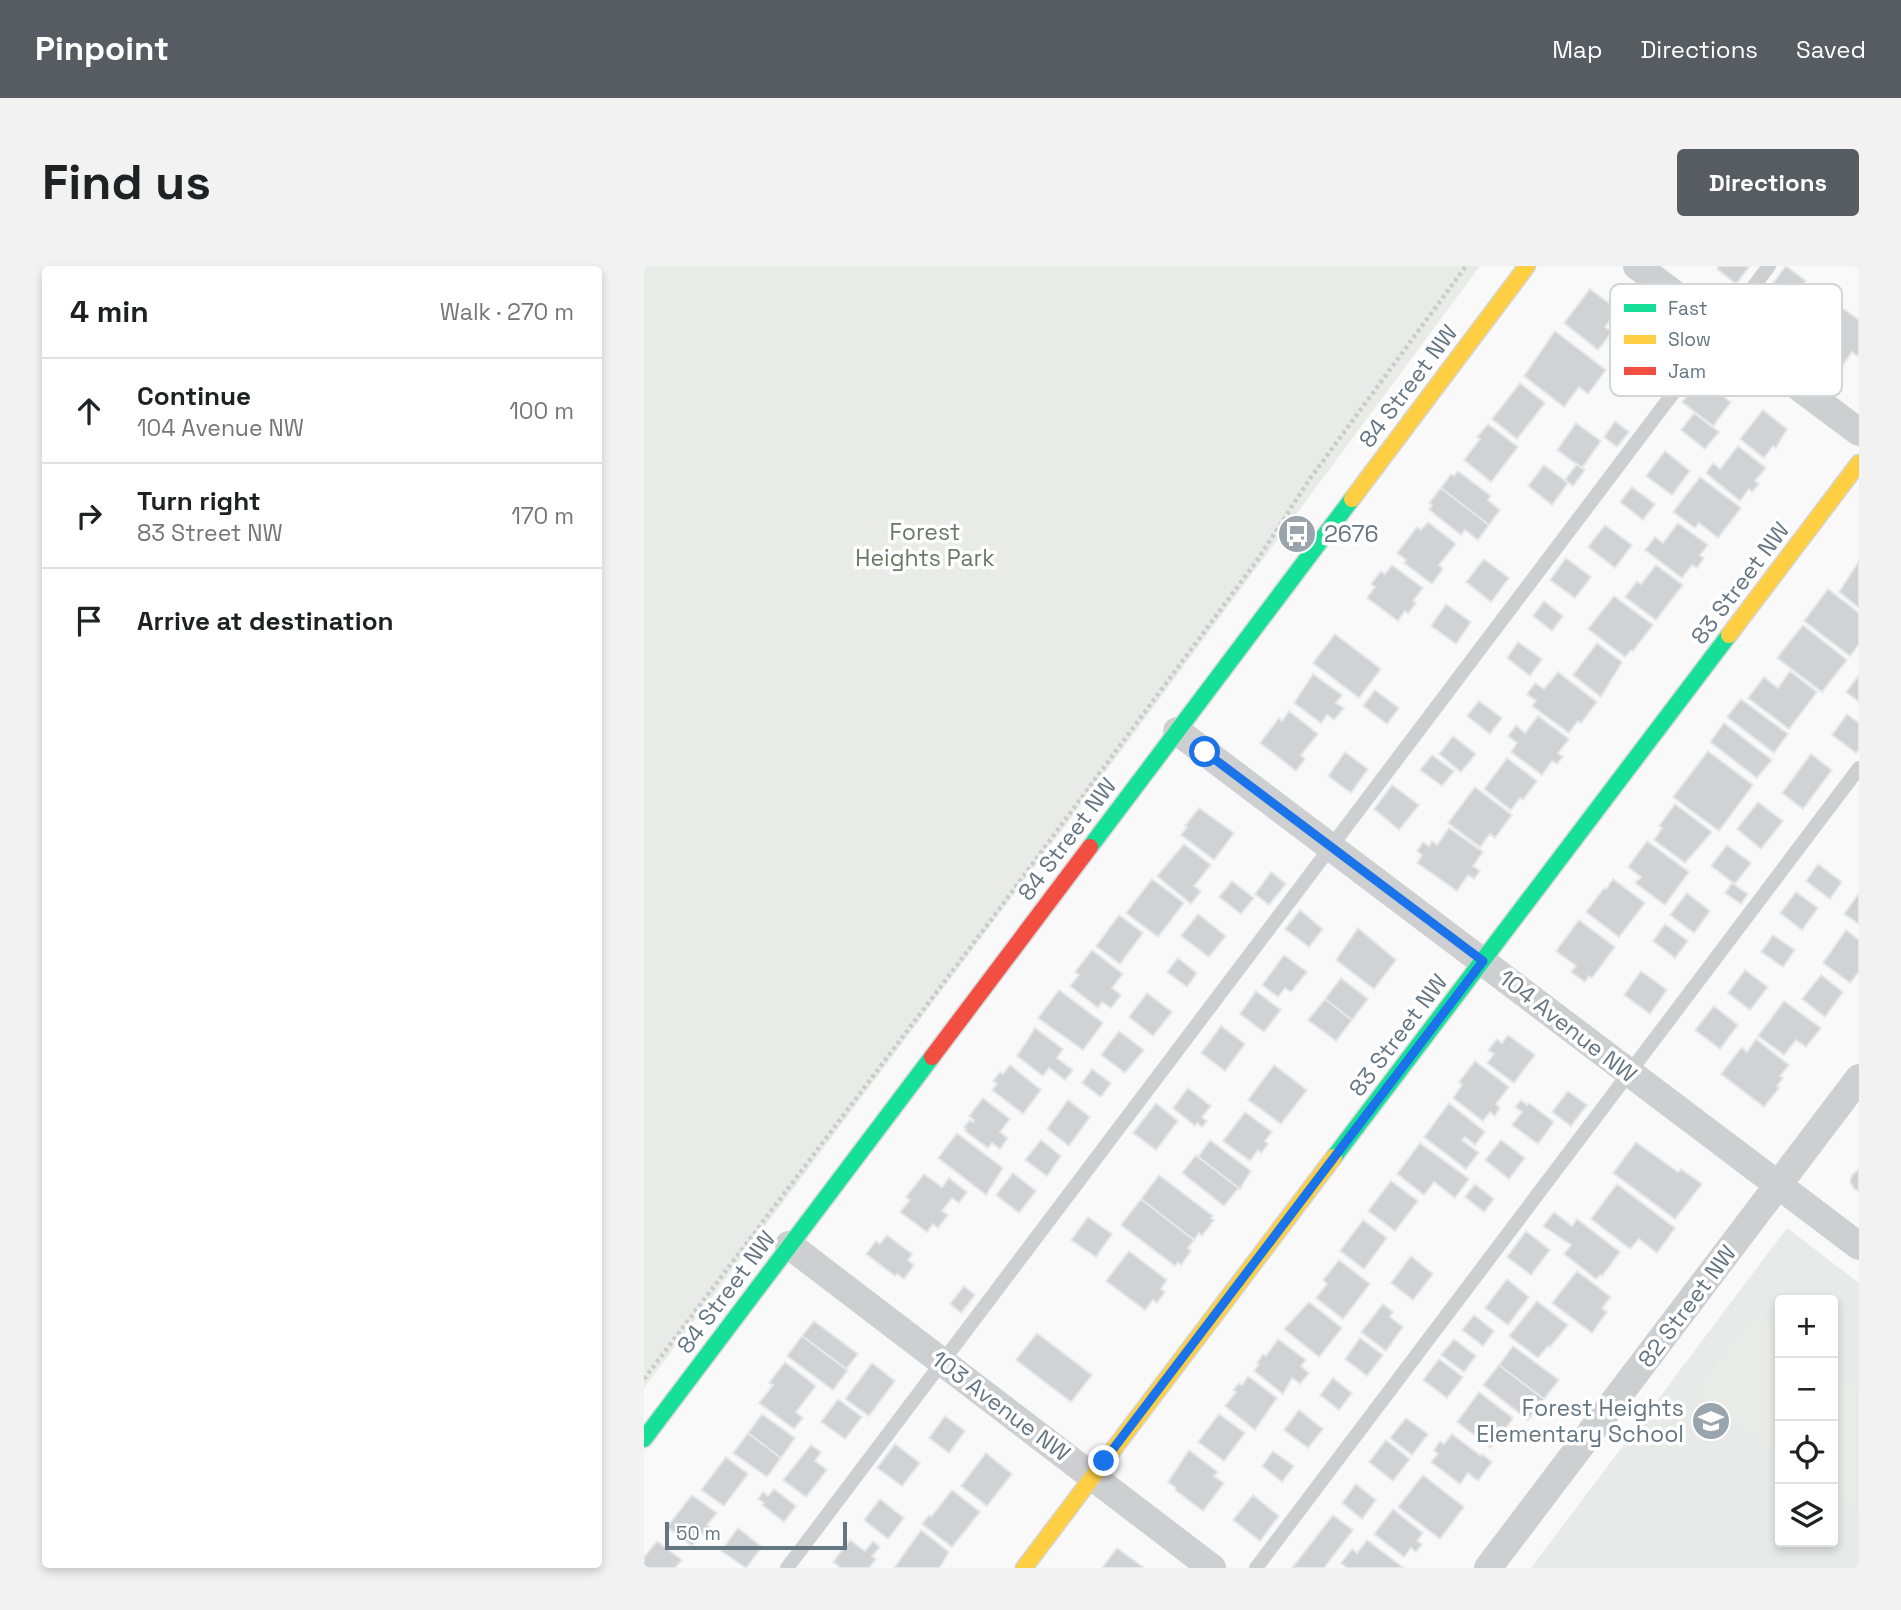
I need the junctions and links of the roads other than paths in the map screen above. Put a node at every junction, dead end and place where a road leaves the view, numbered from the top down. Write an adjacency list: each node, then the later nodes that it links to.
1 (1527, 266): 10 (main road, 84 Street NW)
2 (1637, 266): 4 (street)
3 (1769, 266): 5 (lane)
4 (1661, 284)
5 (1755, 284)
6 (1670, 396): 12 (lane)
7 (1811, 396): 8 (street)
8 (1859, 432)
9 (1859, 463): 13 (main road, 83 Street NW)
10 (1177, 731): 12 (street, 104 Avenue NW); 17 (main road, 84 Street NW)
11 (1859, 768): 14 (lane)
12 (1331, 845): 13 (street, 104 Avenue NW); 19 (lane)
13 (1483, 961): 14 (street, 104 Avenue NW); 21 (main road, 83 Street NW)
14 (1629, 1074): 16 (street, 104 Avenue NW); 25 (lane)
15 (1859, 1078): 16 (street, 82 Street NW)
16 (1779, 1185): 18 (street, 104 Avenue NW); 26 (street, 82 Street NW)
17 (789, 1245): 19 (street, 103 Avenue NW); 20 (main road, 84 Street NW)
18 (1859, 1245)
19 (941, 1362): 21 (street, 103 Avenue NW); 22 (lane)
20 (644, 1439)
21 (1093, 1477): 23 (main road, 83 Street NW); 24 (street, 103 Avenue NW)
22 (787, 1568)
23 (1024, 1568)
24 (1212, 1568)
25 (1256, 1568)
26 (1488, 1568)

